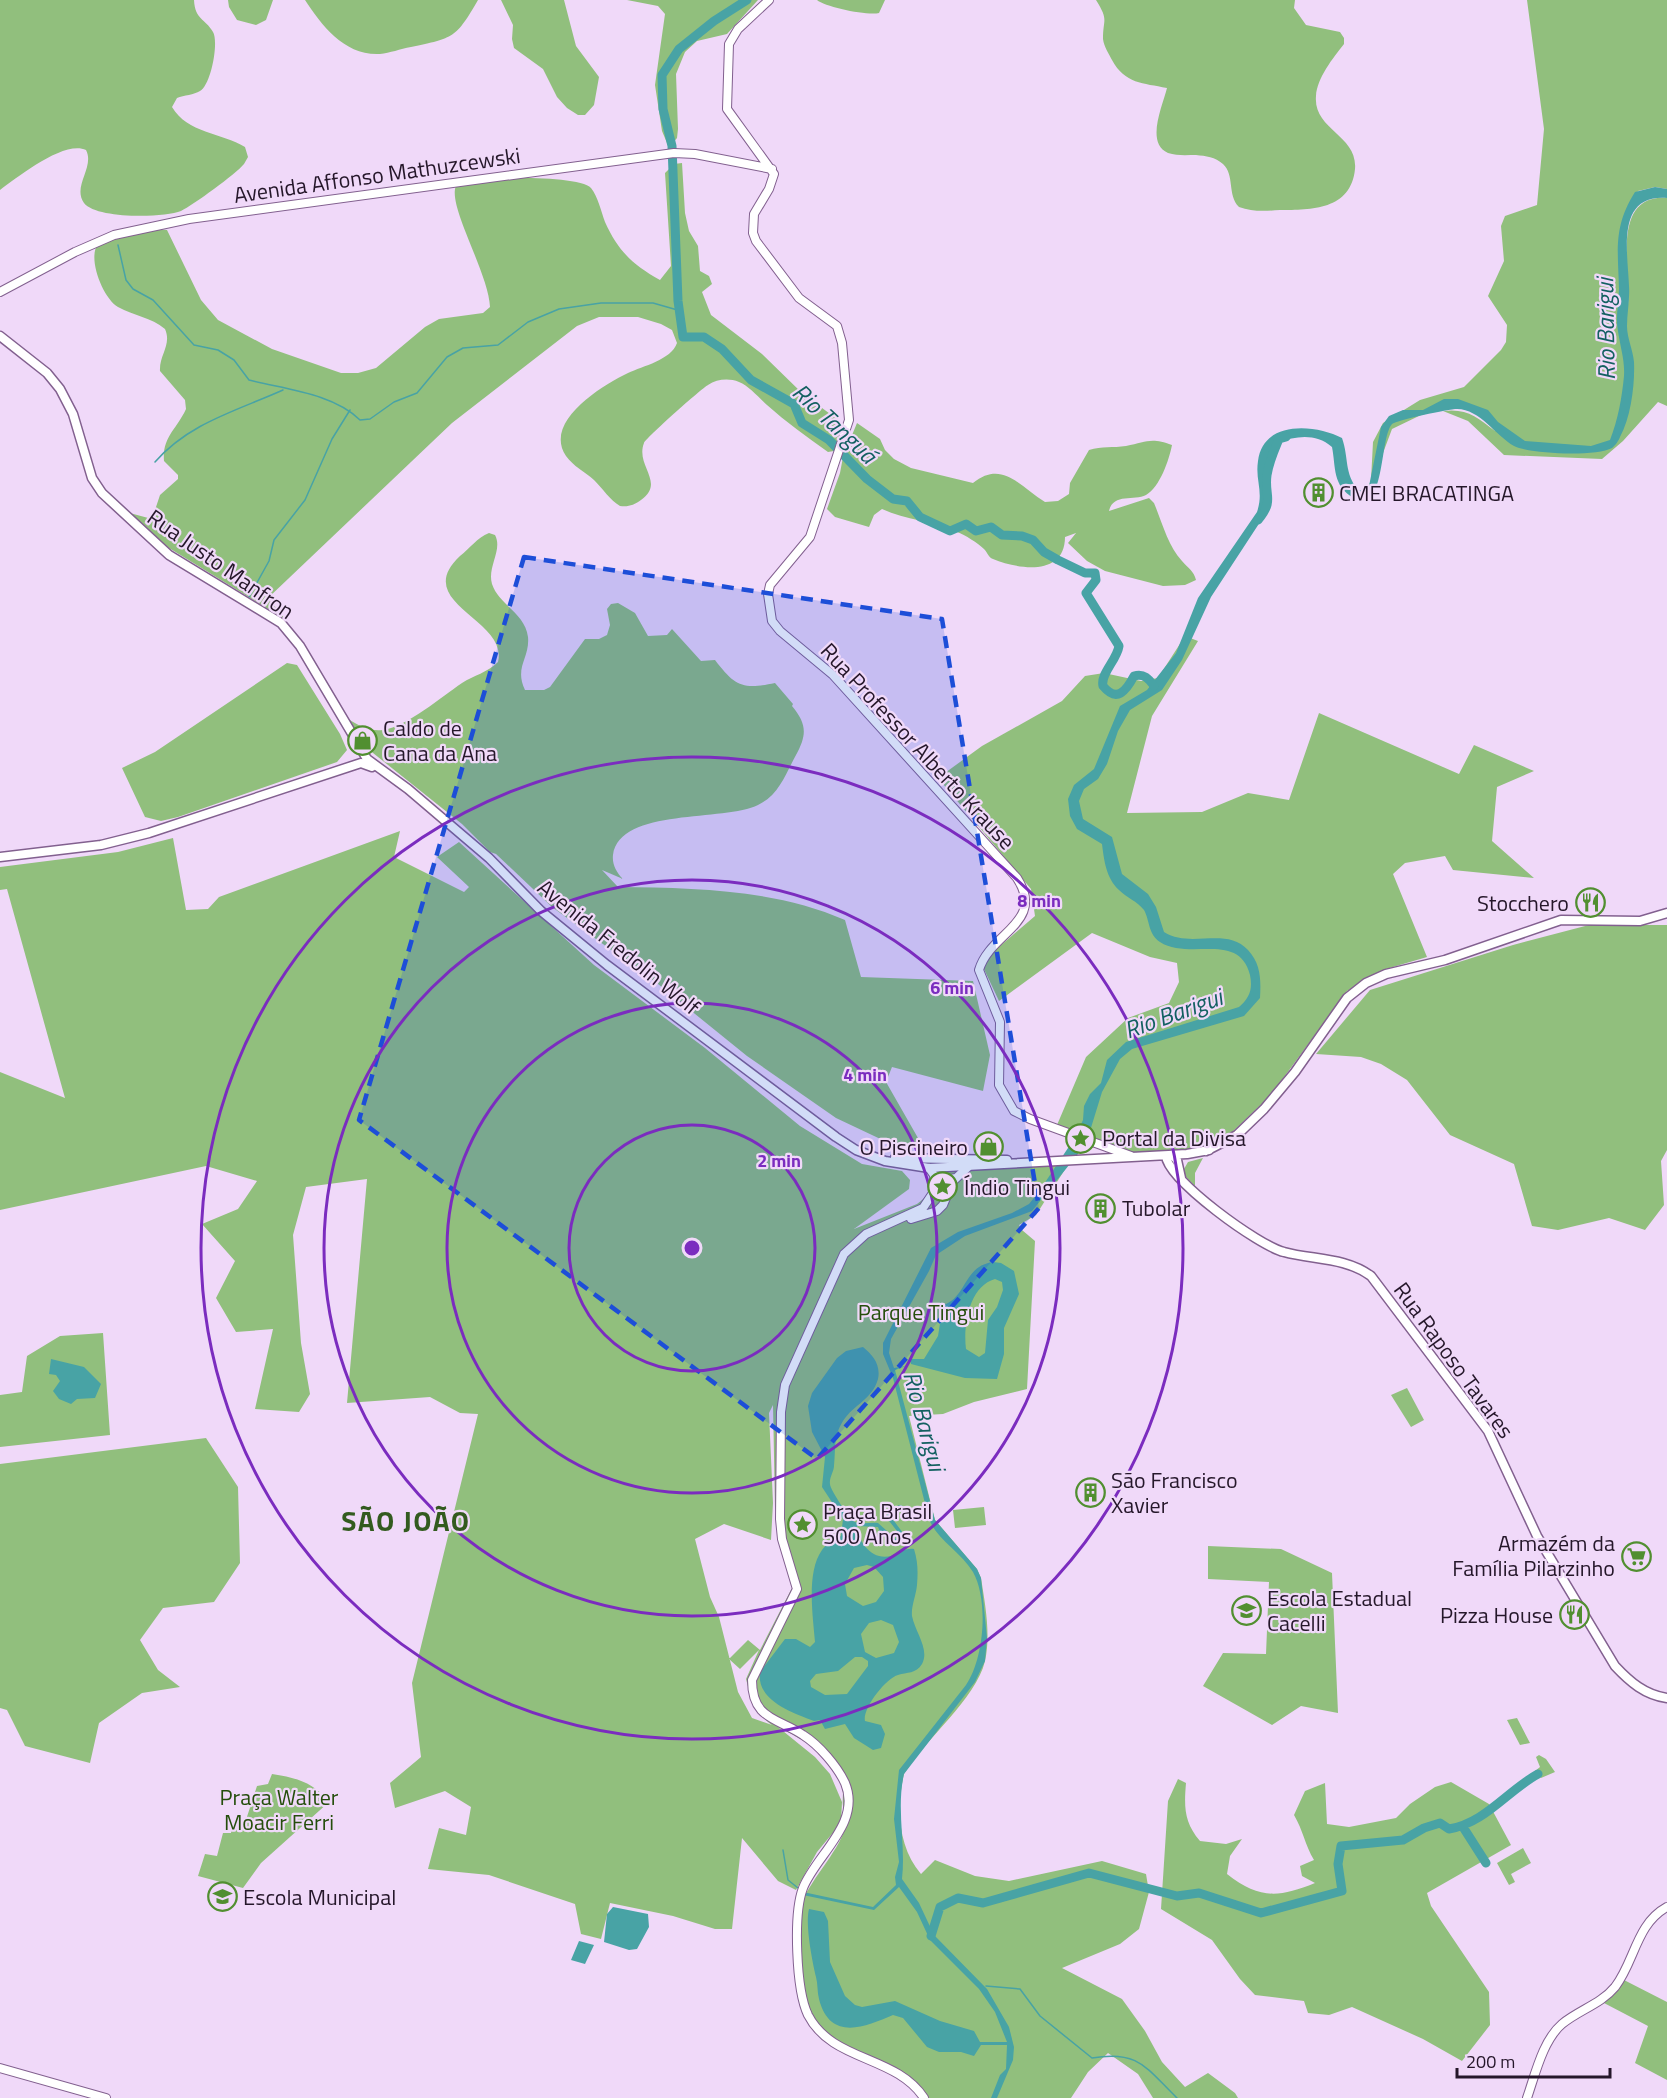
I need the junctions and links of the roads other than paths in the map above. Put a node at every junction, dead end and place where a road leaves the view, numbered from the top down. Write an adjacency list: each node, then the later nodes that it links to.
1 (769, 0): 2 (street)
2 (772, 169): 3 (street, Avenida Affonso Mathuzcewski); 8 (street, Rua Professor Alberto Krause)
3 (0, 292)
4 (0, 336): 5 (main road, Rua Justo Manfron)
5 (362, 759): 6 (main road); 13 (main road, Avenida Fredolin Wolf)
6 (0, 857)
7 (1667, 913): 10 (main road, Avenida Fredolin Wolf)
8 (1092, 1143): 9 (street); 11 (street)
9 (1131, 1156): 10 (main road, Avenida Fredolin Wolf); 11 (main road, Avenida Fredolin Wolf)
10 (1170, 1158): 11 (main road, Avenida Fredolin Wolf); 16 (main road, Rua Raposo Tavares)
11 (1094, 1159): 12 (main road, Avenida Fredolin Wolf)
12 (968, 1163): 13 (main road, Avenida Fredolin Wolf); 14 (street)
13 (932, 1168): 14 (street); 15 (street)
14 (956, 1178): 15 (street)
15 (878, 1228): 20 (street)
16 (1667, 1698)
17 (1667, 1907): 21 (street)
18 (0, 2068): 19 (street)
19 (105, 2098)
20 (924, 2098)
21 (1527, 2098)

